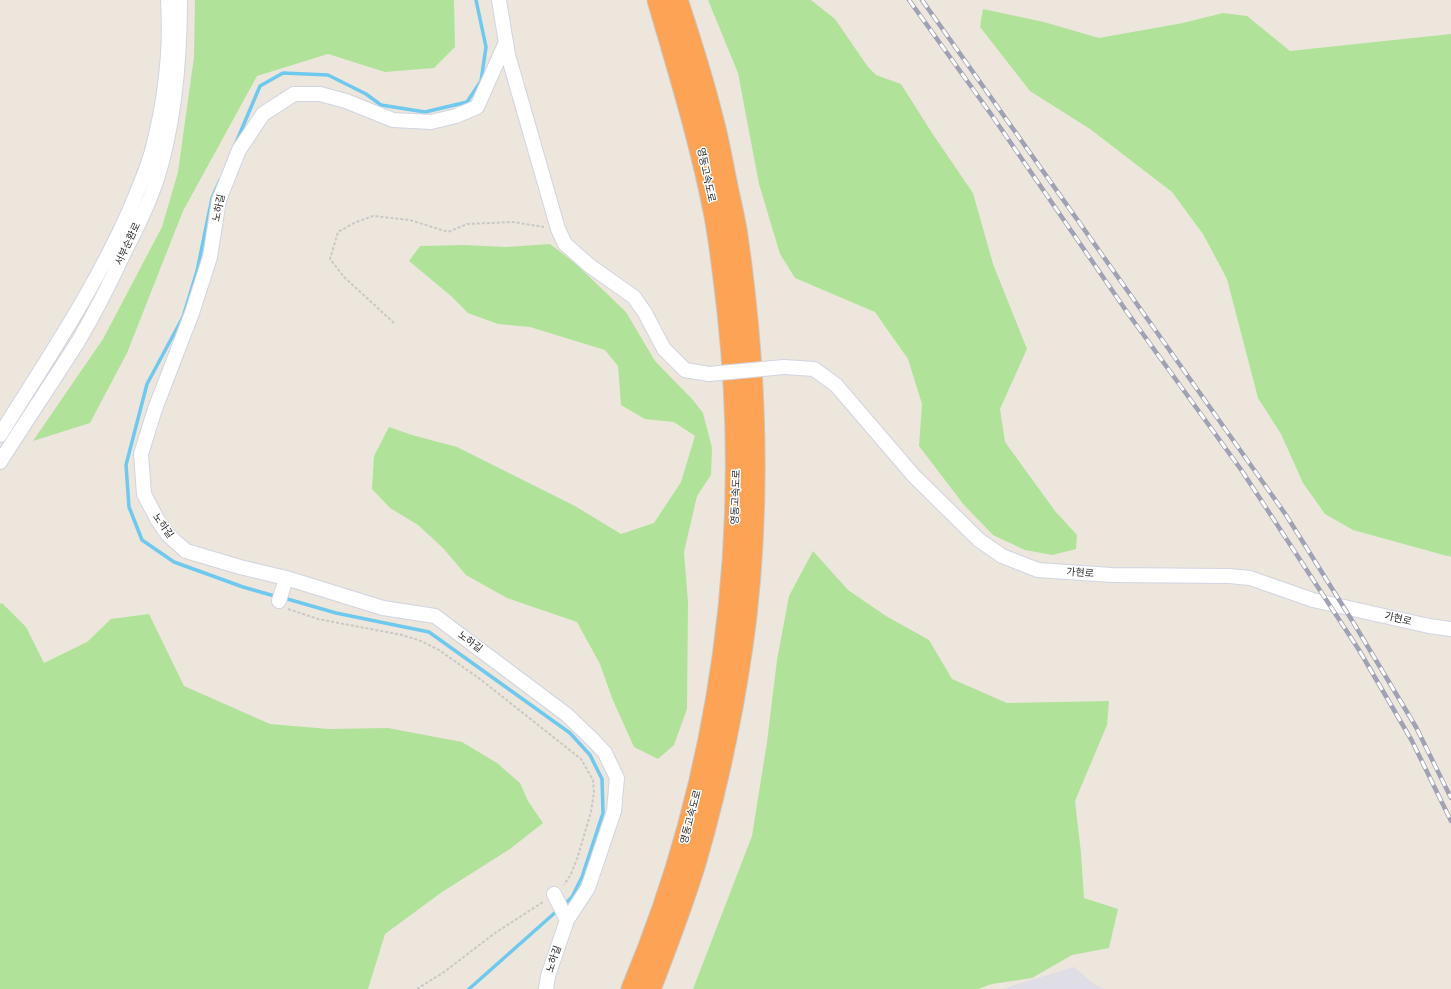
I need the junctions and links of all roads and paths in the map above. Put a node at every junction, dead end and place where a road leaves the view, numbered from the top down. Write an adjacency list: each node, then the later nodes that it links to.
1 (168, 0): 9 (street, 서부순환로)
2 (180, 0): 10 (street, 서부순환로)
3 (500, 0): 6 (street, 가현로)
4 (658, 0): 17 (highway, 영동고속도로)
5 (677, 0): 18 (highway, 영동고속도로)
6 (506, 42): 7 (street, 가현로); 11 (street, 노하길)
7 (558, 229): 8 (path); 12 (street, 가현로, bridge)
8 (394, 322)
9 (0, 435)
10 (0, 462)
11 (283, 594): 13 (path); 14 (street, 노하길)
12 (1451, 629)
13 (555, 897): 14 (street); 15 (path)
14 (565, 918): 16 (street, 노하길)
15 (417, 989)
16 (546, 989)
17 (632, 989)
18 (650, 989)

